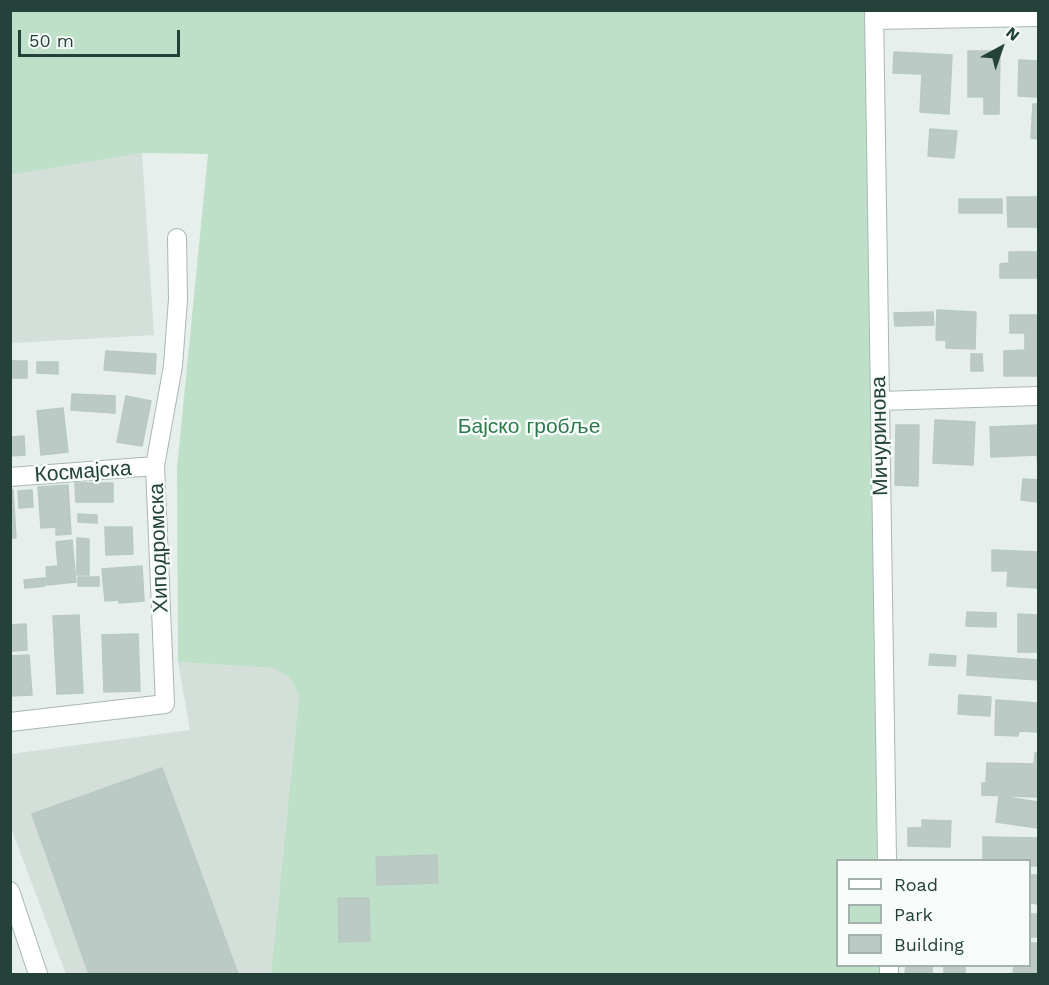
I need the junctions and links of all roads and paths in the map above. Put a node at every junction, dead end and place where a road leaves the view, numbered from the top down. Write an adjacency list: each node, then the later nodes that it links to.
1 (874, 15): 2 (street); 5 (street, Мичуринова)
2 (1038, 17)
3 (177, 238): 6 (street, Хиподромска)
4 (1038, 396): 5 (street)
5 (879, 401): 9 (street, Мичуринова)
6 (155, 466): 7 (street, Космајска); 8 (street, Хиподромска)
7 (10, 477)
8 (10, 722)
9 (887, 859)
10 (10, 891): 11 (street)
11 (38, 975)

